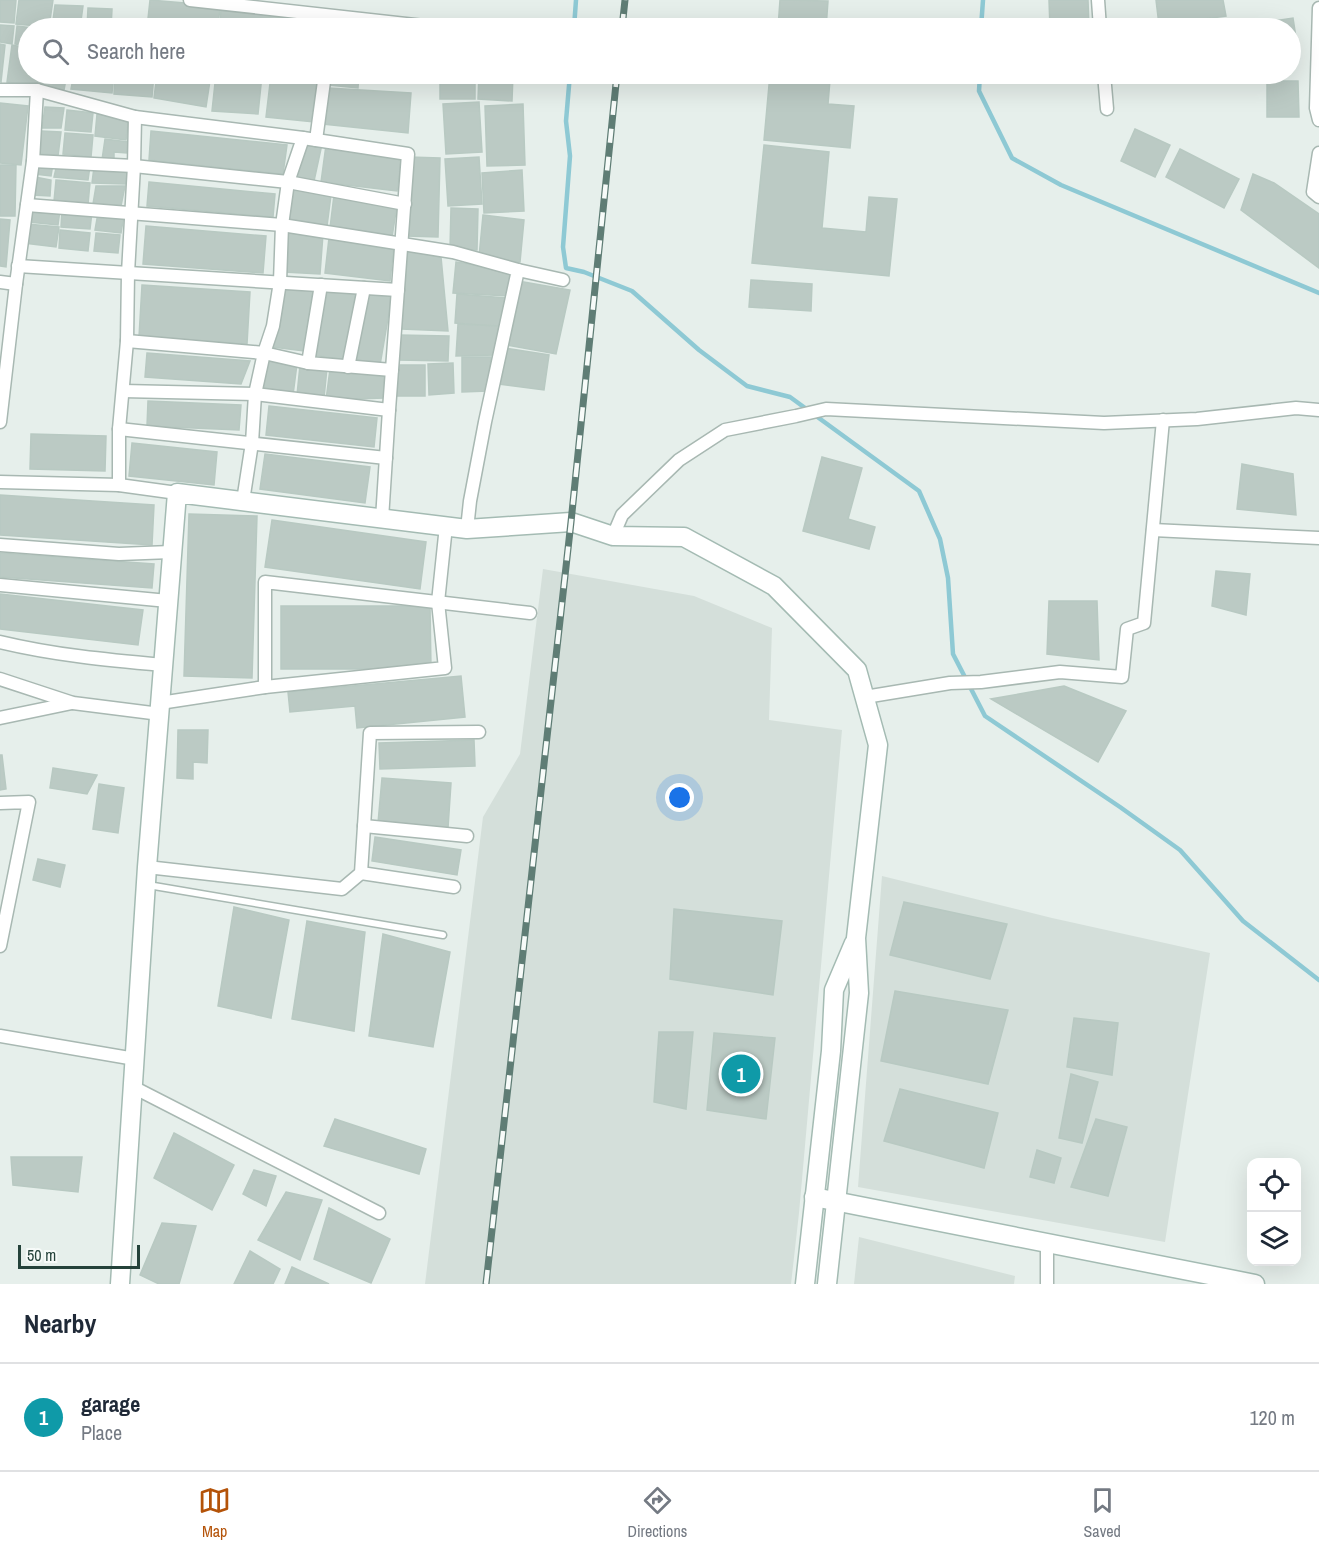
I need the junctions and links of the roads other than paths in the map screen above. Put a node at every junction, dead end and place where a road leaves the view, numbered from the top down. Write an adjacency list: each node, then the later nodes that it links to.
1 (190, 0): 4 (street)
2 (1098, 0): 5 (street)
3 (1319, 8): 12 (street)
4 (306, 18)
5 (1099, 18)
6 (324, 84): 14 (street)
7 (1105, 84): 10 (street)
8 (0, 90): 9 (street)
9 (37, 90): 11 (street); 16 (street)
10 (1107, 109)
11 (135, 117): 13 (street); 17 (street)
12 (1319, 120)
13 (303, 138): 14 (street); 18 (street)
14 (316, 140): 20 (street)
15 (1319, 153): 19 (street)
16 (33, 161): 17 (street); 21 (street)
17 (134, 166): 18 (street); 22 (street)
18 (288, 182): 20 (street); 23 (street)
19 (1319, 197)
20 (405, 204): 24 (street)
21 (27, 205): 22 (street); 25 (street)
22 (131, 213): 23 (street); 27 (street)
23 (282, 225): 24 (street); 30 (street)
24 (402, 243): 26 (street); 34 (street)
25 (18, 266): 27 (street); 31 (street)
26 (518, 270): 28 (street); 56 (street)
27 (128, 273): 30 (street); 35 (street)
28 (563, 280)
29 (0, 282): 31 (street)
30 (280, 282): 32 (street); 36 (street)
31 (15, 284): 42 (street)
32 (321, 285): 33 (street); 37 (street)
33 (364, 288): 34 (street); 38 (street)
34 (398, 290): 39 (street)
35 (127, 341): 36 (street); 40 (street)
36 (264, 353): 37 (street); 41 (street)
37 (308, 363): 38 (street)
38 (348, 366): 39 (street)
39 (392, 370): 43 (street)
40 (123, 391): 41 (street); 47 (street)
41 (255, 394): 43 (street); 48 (street)
42 (1, 407): 46 (street)
43 (388, 410): 49 (street)
44 (1319, 410): 45 (street)
45 (1163, 420): 57 (street); 58 (street)
46 (0, 422)
47 (119, 429): 48 (street); 51 (street)
48 (252, 443): 49 (street); 53 (street)
49 (386, 458): 54 (street)
50 (0, 482): 51 (street)
51 (119, 485): 52 (street)
52 (177, 492): 53 (street); 61 (street)
53 (243, 501): 54 (street)
54 (382, 519): 55 (street)
55 (446, 526): 56 (street); 64 (street)
56 (467, 529): 58 (street)
57 (1153, 530): 59 (street); 70 (street)
58 (613, 536): 70 (street)
59 (1319, 538)
60 (0, 545): 61 (street)
61 (171, 552): 63 (street)
62 (0, 585): 63 (street)
63 (168, 601): 67 (street)
64 (438, 602): 65 (street); 69 (street); 69 (street)
65 (530, 613)
66 (0, 642): 67 (street)
67 (163, 665): 72 (street)
68 (0, 679): 71 (street)
69 (265, 687): 72 (street)
70 (865, 697): 83 (street)
71 (73, 703): 72 (street); 73 (street)
72 (160, 709): 79 (street)
73 (0, 718)
74 (479, 732): 76 (street)
75 (0, 803): 81 (street)
76 (364, 826): 77 (street); 78 (street)
77 (467, 836)
78 (361, 873): 79 (street); 80 (street)
79 (146, 876): 82 (lane); 86 (street)
80 (454, 887)
81 (5, 893): 84 (street)
82 (443, 935)
83 (856, 938): 88 (street); 89 (street)
84 (0, 946)
85 (0, 1036): 86 (street)
86 (135, 1059): 87 (street)
87 (133, 1087): 90 (street); 92 (street)
88 (814, 1197): 89 (street); 93 (street)
89 (836, 1200): 91 (street); 94 (street)
90 (380, 1213)
91 (1047, 1244): 95 (street); 96 (street)
92 (120, 1284)
93 (805, 1284)
94 (827, 1284)
95 (1047, 1284)
96 (1255, 1284)

